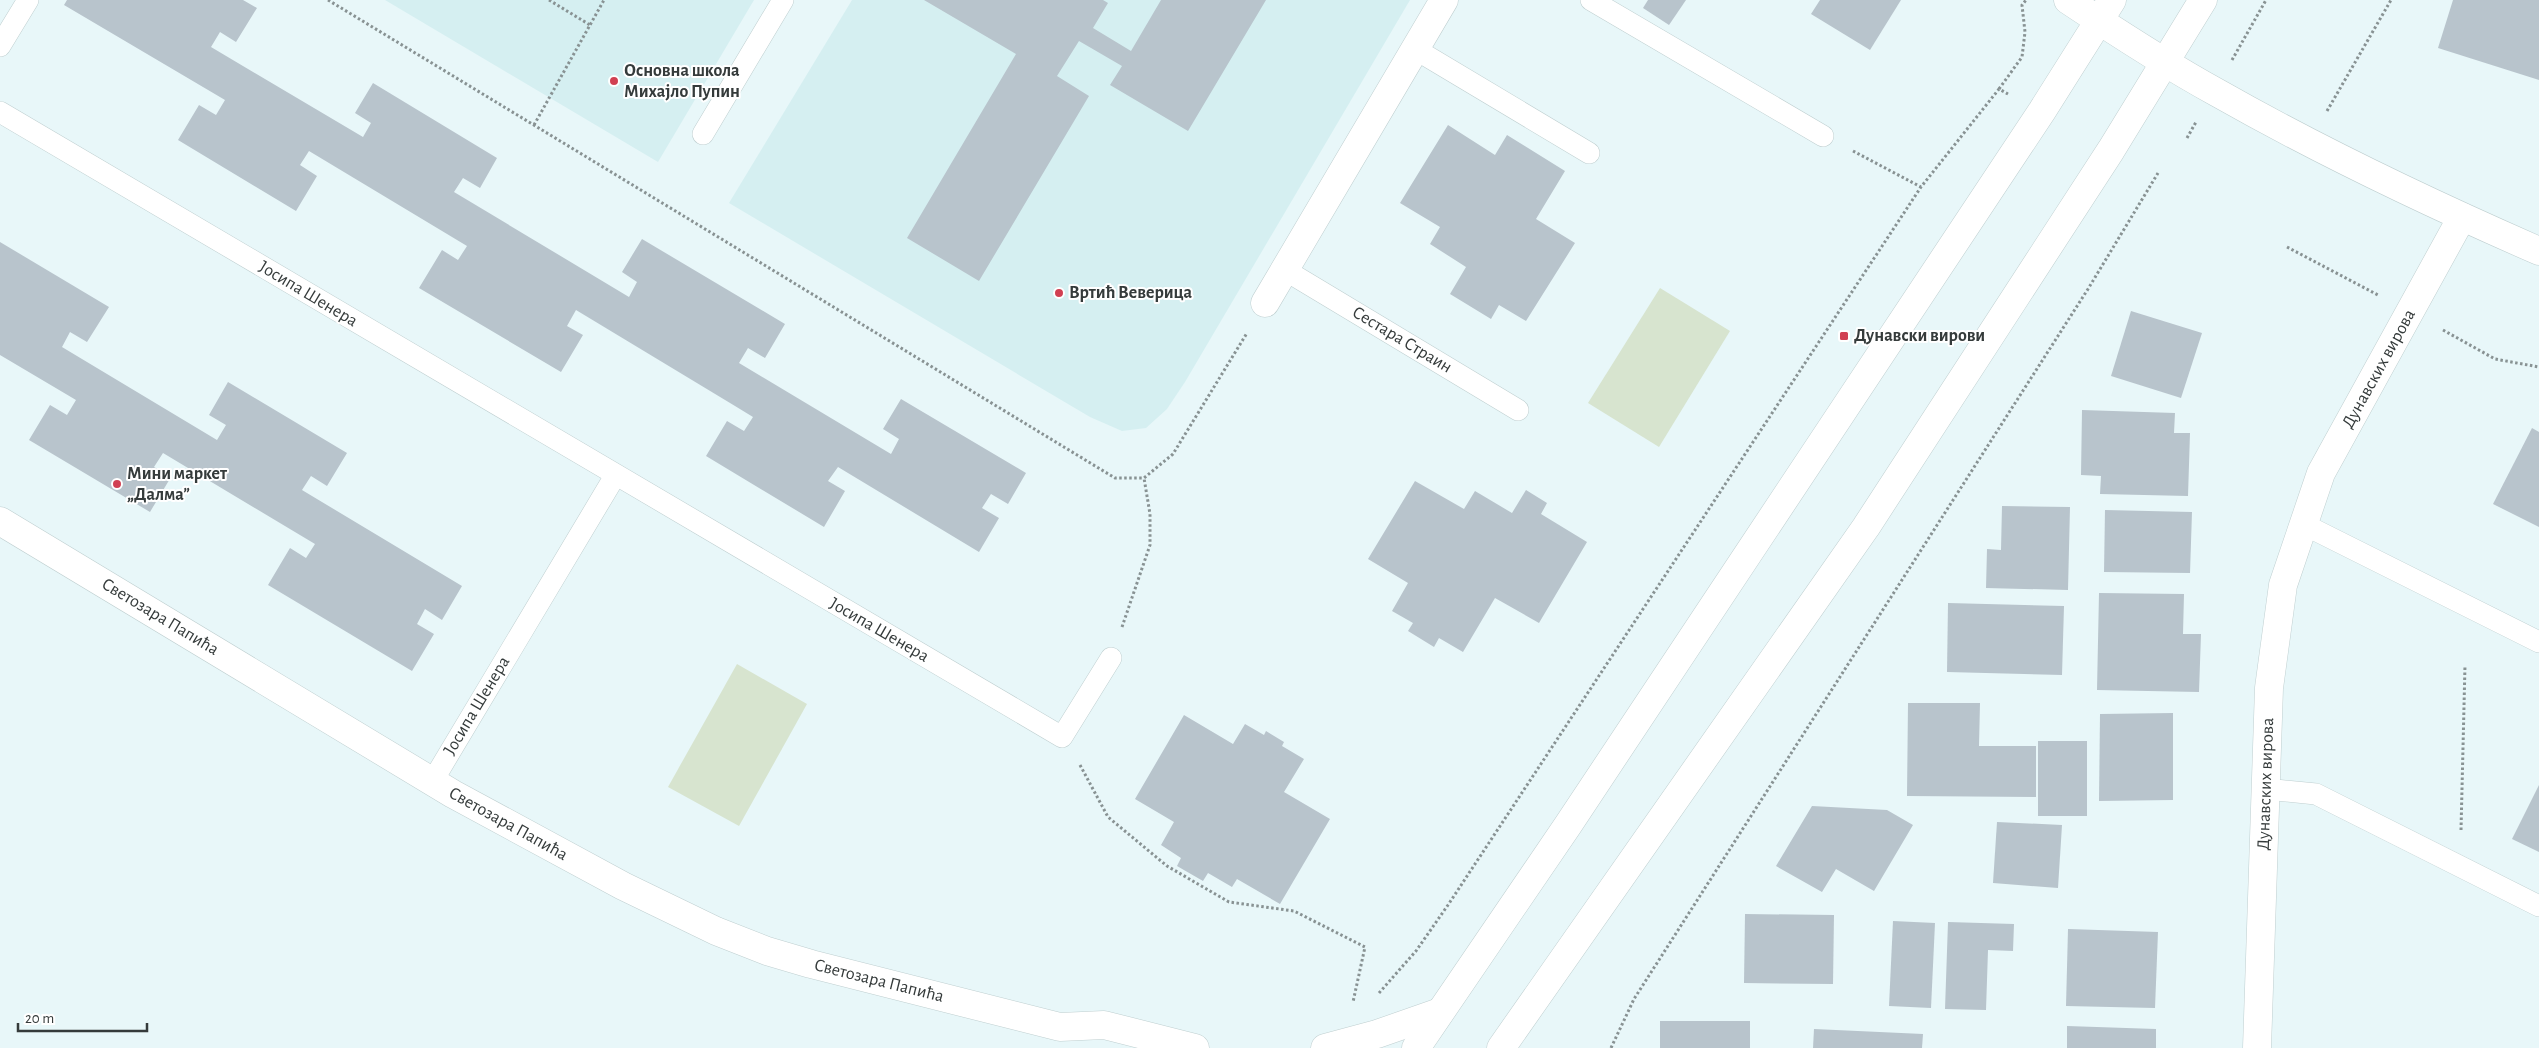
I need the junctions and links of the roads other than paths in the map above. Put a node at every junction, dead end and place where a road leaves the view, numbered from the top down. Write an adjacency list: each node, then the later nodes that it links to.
1 (28, 0): 8 (lane)
2 (783, 0): 12 (lane)
3 (1444, 0): 9 (street)
4 (1591, 0): 13 (lane)
5 (2068, 0): 7 (street)
6 (2203, 0): 10 (street)
7 (2106, 10): 10 (street); 28 (street)
8 (0, 46)
9 (1415, 49): 14 (lane); 17 (street)
10 (2165, 61): 15 (street); 31 (street)
11 (0, 112): 20 (lane, Јосипа Шенера)
12 (703, 134)
13 (1823, 136)
14 (1589, 152)
15 (2462, 217): 16 (street); 22 (street, Дунавских вирова)
16 (2539, 251)
17 (1286, 270): 18 (street); 19 (lane, Сестара Страин)
18 (1265, 303)
19 (1518, 410)
20 (615, 476): 24 (lane, Јосипа Шенера); 25 (lane, Јосипа Шенера)
21 (0, 521): 25 (street, Светозара Папића)
22 (2303, 524): 23 (lane); 26 (street, Дунавских вирова)
23 (2539, 642)
24 (1111, 658)
25 (432, 782): 29 (street, Светозара Папића)
26 (2266, 789): 27 (lane); 35 (street, Дунавских вирова)
27 (2539, 906)
28 (1440, 1012): 30 (street); 34 (street)
29 (1060, 1027): 32 (street); 33 (street, Светозара Папића)
30 (1334, 1046)
31 (1504, 1046)
32 (1081, 1048)
33 (1194, 1048)
34 (1416, 1048)
35 (2258, 1048)

